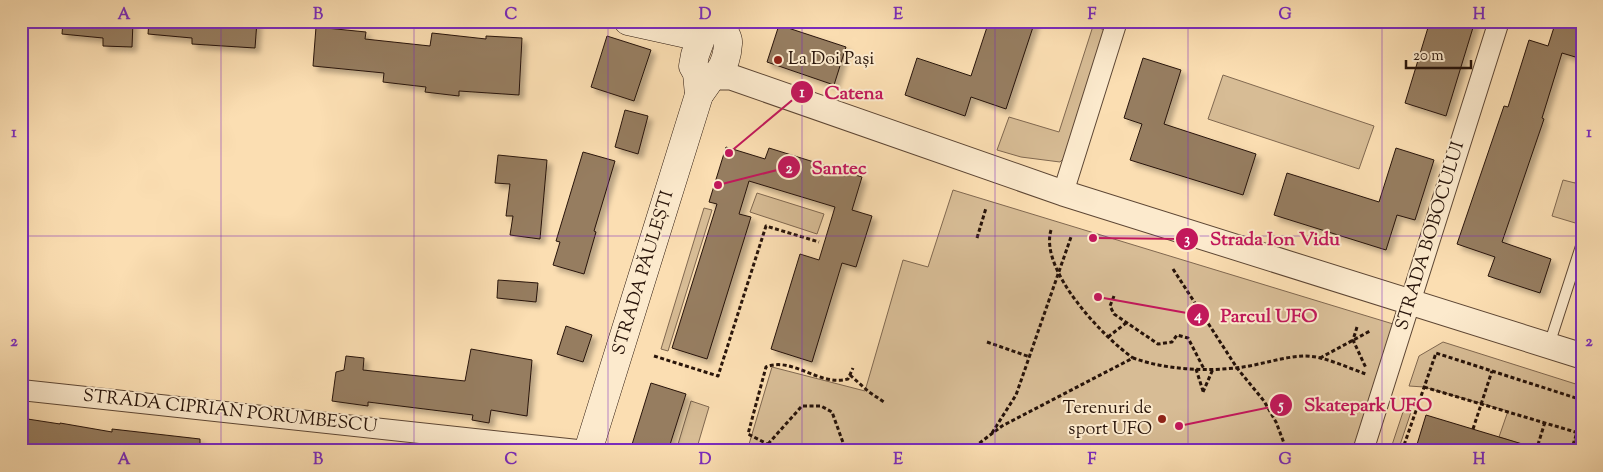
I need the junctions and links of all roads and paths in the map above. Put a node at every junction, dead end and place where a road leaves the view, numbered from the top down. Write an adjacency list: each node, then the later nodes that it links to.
1 (628, 21): 4 (main road)
2 (1117, 21): 5 (street)
3 (1499, 21): 17 (street, STRADA BOBOCULUI)
4 (711, 52): 5 (street); 49 (main road, STRADA PĂULEȘTI)
5 (1063, 193): 17 (street)
6 (1582, 205): 9 (path)
7 (986, 208): 11 (path)
8 (1051, 230): 15 (path)
9 (1577, 230)
10 (1071, 237): 15 (path)
11 (977, 238)
12 (819, 242): 25 (path)
13 (1582, 244): 24 (lane)
14 (1173, 269): 32 (path)
15 (1059, 274): 21 (path); 27 (path)
16 (1114, 296): 18 (path)
17 (1410, 303): 24 (street); 54 (street, STRADA BOBOCULUI)
18 (1126, 323): 21 (path); 33 (path)
19 (1357, 327): 22 (path)
20 (1370, 331): 22 (path)
21 (1108, 336): 28 (path)
22 (1352, 340): 29 (path); 29 (path)
23 (987, 342): 27 (path)
24 (1549, 345): 26 (street)
25 (654, 356)
26 (1582, 356)
27 (1030, 357): 46 (path)
28 (1133, 358): 31 (path); 46 (path)
29 (1320, 358): 32 (path)
30 (853, 368): 36 (path)
31 (1196, 368): 33 (path); 34 (path)
32 (1237, 368): 34 (path); 53 (path)
33 (1204, 369): 34 (path)
34 (1213, 369)
35 (1492, 371): 37 (path); 39 (path); 41 (path)
36 (850, 374): 40 (path); 48 (path)
37 (1424, 387): 41 (path); 55 (path)
38 (21, 390): 49 (street, STRADA CIPRIAN PORUMBESCU)
39 (1582, 400)
40 (884, 402)
41 (1480, 403): 43 (path); 44 (path)
42 (1582, 418): 45 (path)
43 (1545, 422): 45 (path); 56 (path)
44 (1473, 429)
45 (1577, 432): 47 (path); 57 (path)
46 (991, 434): 52 (path)
47 (1582, 434)
48 (768, 444): 50 (path); 51 (path)
49 (588, 451)
50 (781, 451)
51 (846, 451)
52 (969, 451)
53 (1287, 451)
54 (1363, 451)
55 (1402, 451)
56 (1536, 451)
57 (1571, 451)

